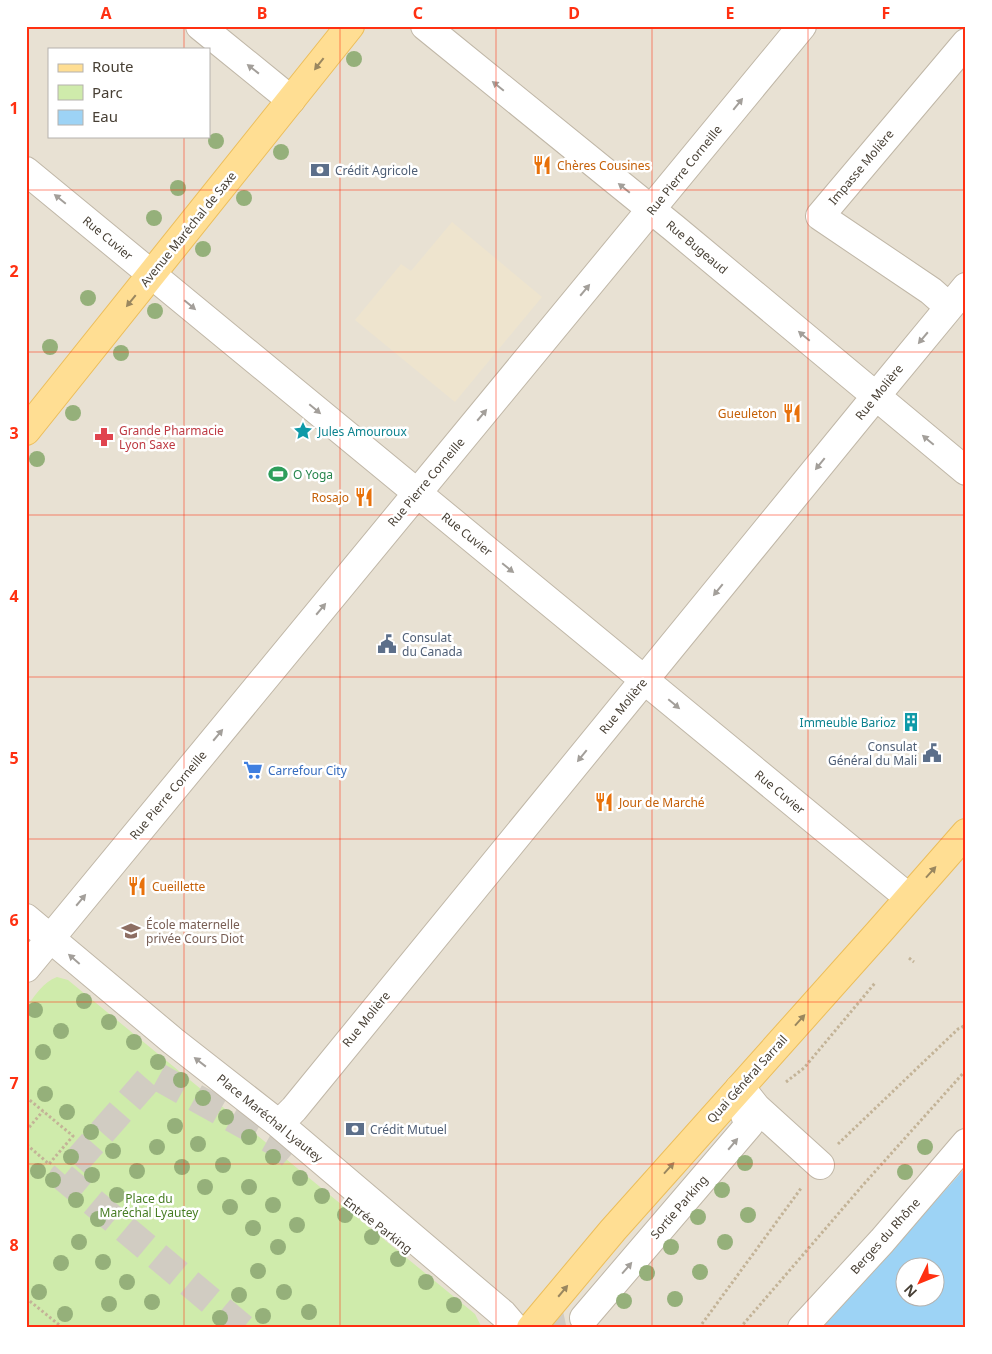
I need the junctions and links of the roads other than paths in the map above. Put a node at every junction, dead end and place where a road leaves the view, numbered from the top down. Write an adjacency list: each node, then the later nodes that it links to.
1 (200, 26): 6 (street, one-way to 1)
2 (350, 26): 6 (main road, Avenue Maréchal de Saxe, one-way to 6)
3 (425, 26): 8 (street, Rue Bugeaud, one-way to 3)
4 (802, 26): 8 (street, Rue Pierre Corneille, one-way to 4)
5 (966, 43): 10 (street, Impasse Molière)
6 (291, 100): 9 (main road, Avenue Maréchal de Saxe)
7 (26, 171): 9 (street, Rue Cuvier, one-way to 7)
8 (651, 210): 11 (street, Rue Bugeaud, one-way to 8); 14 (street, Rue Pierre Corneille, one-way to 8)
9 (152, 274): 12 (main road, Avenue Maréchal de Saxe, one-way to 12); 14 (street, Rue Cuvier, one-way to 14)
10 (958, 297): 11 (street, Rue Molière, one-way to 11)
11 (876, 396): 13 (street, Rue Bugeaud, one-way to 11); 15 (street, Rue Molière, one-way to 15)
12 (26, 432)
13 (966, 472)
14 (417, 493): 15 (street, Rue Cuvier, one-way to 15); 19 (street, Rue Pierre Corneille, one-way to 14)
15 (644, 680): 17 (street, Rue Cuvier, one-way to 17); 22 (street, Rue Molière, one-way to 22)
16 (966, 833): 17 (main road, Quai Général Sarrail, one-way to 16)
17 (908, 897): 21 (main road, Quai Général Sarrail, one-way to 17)
18 (26, 918): 19 (street, Place Maréchal Lyautey)
19 (50, 938): 20 (street); 22 (street, Place Maréchal Lyautey, one-way to 19)
20 (26, 968)
21 (740, 1088): 25 (street); 27 (street, Sortie Parking, one-way to 21); 29 (main road, Quai Général Sarrail, one-way to 21)
22 (280, 1124): 26 (street, Place Maréchal Lyautey)
23 (966, 1143): 30 (street, Berges du Rhône)
24 (297, 1160): 26 (street, Entrée Parking)
25 (820, 1165)
26 (465, 1283): 28 (street, Place Maréchal Lyautey)
27 (584, 1318)
28 (514, 1328)
29 (531, 1328)
30 (802, 1328)

